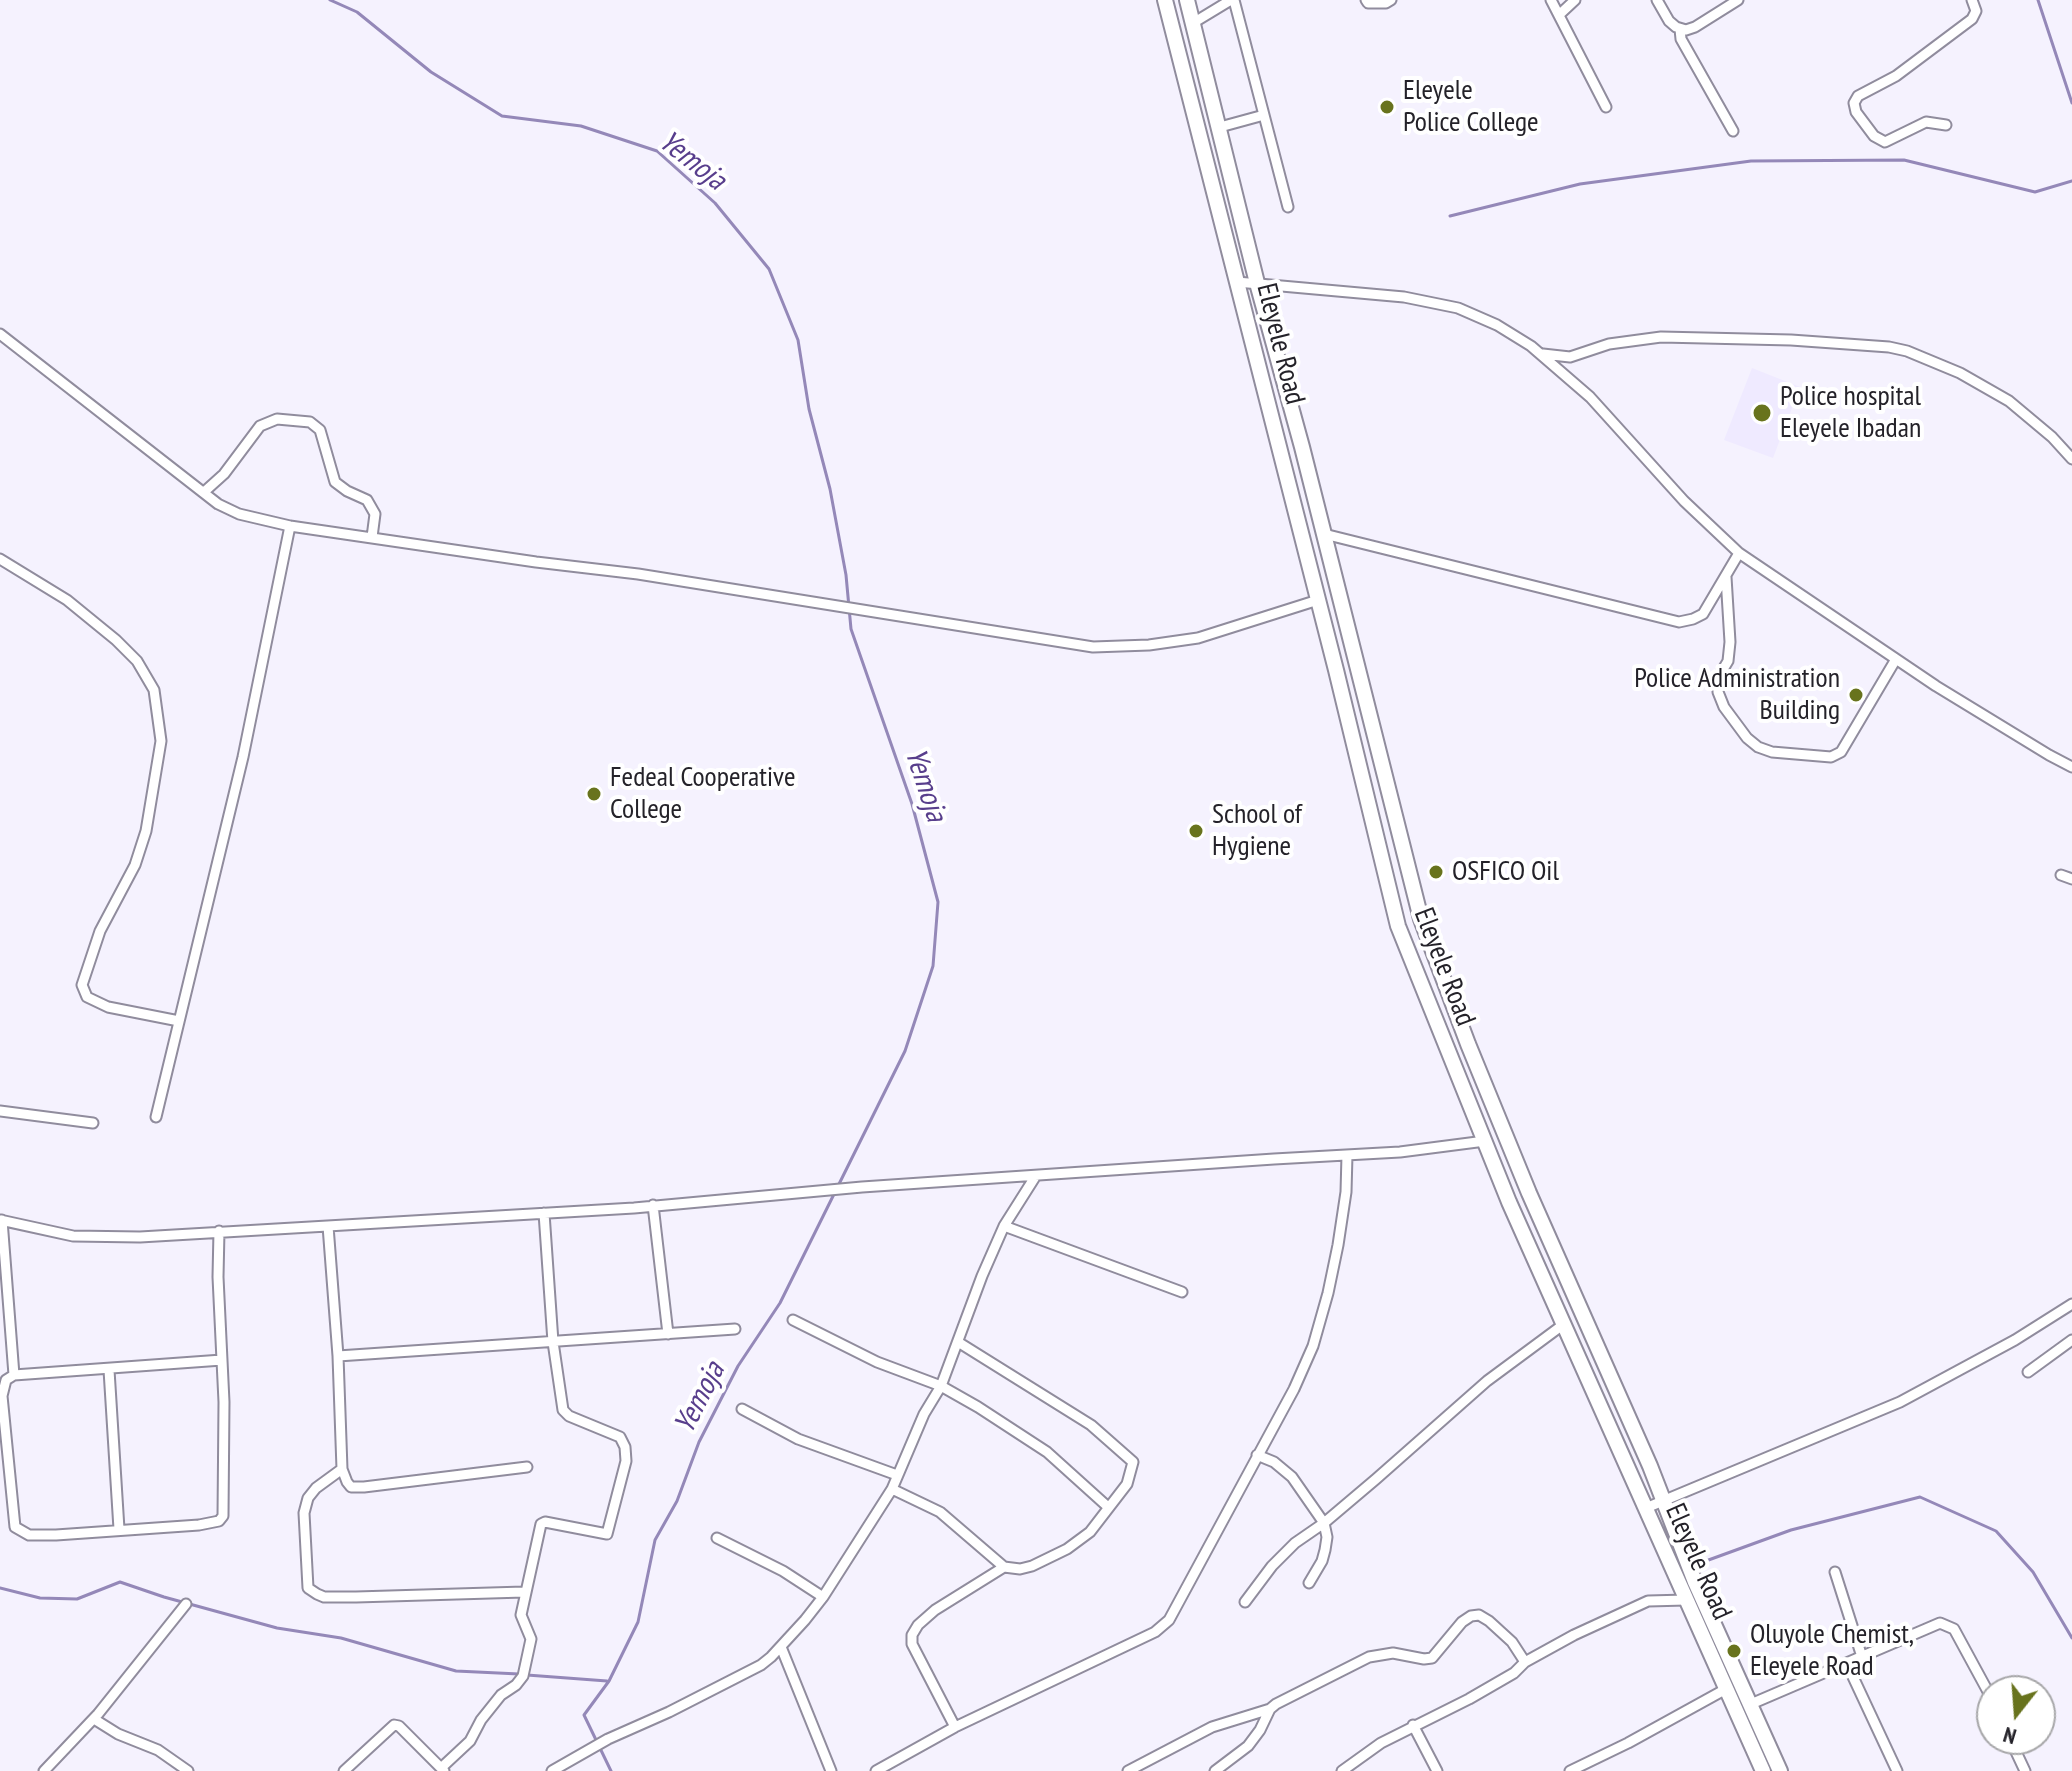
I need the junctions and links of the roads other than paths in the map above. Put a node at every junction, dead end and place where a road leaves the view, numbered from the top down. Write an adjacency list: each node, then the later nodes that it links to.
1 (1165, 0): 20 (main road, Eleyele Road)
2 (1187, 0): 12 (main road, Eleyele Road)
3 (1233, 0): 12 (street); 15 (street)
4 (1366, 0): 5 (street)
5 (1391, 0)
6 (1551, 0): 11 (street)
7 (1575, 0): 11 (street)
8 (1657, 0): 13 (street)
9 (1738, 0): 13 (street)
10 (1972, 0): 16 (street)
11 (1560, 14): 14 (street)
12 (1193, 23): 17 (main road, Eleyele Road)
13 (1680, 29): 18 (street)
14 (1606, 107)
15 (1264, 115): 17 (street); 19 (street)
16 (1946, 125)
17 (1220, 127): 21 (main road, Eleyele Road)
18 (1733, 131)
19 (1288, 207)
20 (1237, 282): 21 (street); 32 (main road, Eleyele Road)
21 (1257, 283): 23 (street); 27 (main road, Eleyele Road)
22 (0, 334): 25 (street)
23 (1539, 354): 24 (street); 29 (street)
24 (2072, 459)
25 (204, 492): 26 (street); 28 (street)
26 (290, 526): 28 (street); 39 (street)
27 (1324, 534): 31 (street); 37 (main road, Eleyele Road)
28 (372, 537): 32 (street)
29 (1739, 553): 31 (street); 33 (street)
30 (0, 559): 39 (street)
31 (1725, 575): 33 (street)
32 (1318, 600): 38 (main road, Eleyele Road)
33 (1896, 659): 34 (street)
34 (2072, 767)
35 (2061, 875): 36 (street)
36 (2072, 879)
37 (1421, 919): 38 (main road); 73 (main road, Eleyele Road)
38 (1398, 926): 43 (main road, Eleyele Road)
39 (179, 1021): 41 (street)
40 (0, 1111): 42 (street)
41 (156, 1117)
42 (93, 1123)
43 (1485, 1141): 44 (street); 55 (main road, Eleyele Road)
44 (1347, 1155): 45 (street); 68 (street)
45 (1035, 1177): 46 (street); 50 (street)
46 (653, 1205): 47 (street); 57 (street)
47 (544, 1213): 49 (street); 59 (street)
48 (1, 1220): 51 (street); 65 (street)
49 (328, 1226): 51 (street); 61 (street)
50 (1004, 1226): 52 (street); 60 (street)
51 (219, 1231): 62 (street)
52 (1182, 1292)
53 (2072, 1304): 73 (street)
54 (793, 1320): 66 (street)
55 (1564, 1324): 75 (main road, Eleyele Road); 76 (street)
56 (735, 1329): 57 (street)
57 (668, 1334): 59 (street)
58 (2072, 1340): 64 (street)
59 (553, 1342): 61 (street); 82 (street)
60 (958, 1342): 66 (street); 74 (street)
61 (338, 1356): 70 (street)
62 (222, 1360): 63 (street); 77 (street)
63 (109, 1370): 65 (street); 77 (street)
64 (2028, 1372)
65 (14, 1375): 77 (street)
66 (941, 1386): 71 (street); 74 (street)
67 (742, 1409): 71 (street)
68 (1257, 1455): 76 (street); 97 (street)
69 (527, 1467): 70 (street)
70 (342, 1469): 82 (street)
71 (897, 1475): 72 (street)
72 (892, 1489): 79 (street); 84 (street)
73 (1663, 1503): 75 (street); 93 (main road, Eleyele Road)
74 (1108, 1507): 79 (street)
75 (1646, 1508): 83 (main road, Eleyele Road)
76 (1324, 1523): 81 (street); 85 (street)
77 (119, 1529)
78 (717, 1538): 84 (street)
79 (1004, 1567): 97 (street)
80 (1835, 1572): 88 (street)
81 (1309, 1583)
82 (524, 1592): 98 (street)
83 (1683, 1594): 89 (street); 92 (main road, Eleyele Road)
84 (823, 1597): 87 (street)
85 (1245, 1602)
86 (186, 1604): 95 (street)
87 (781, 1647): 102 (street); 103 (street)
88 (1862, 1657): 90 (street); 91 (street)
89 (1525, 1662): 94 (street); 96 (street)
90 (1847, 1664): 93 (street); 112 (street)
91 (1979, 1675)
92 (1726, 1689): 109 (street); 110 (main road, Eleyele Road)
93 (1751, 1704): 111 (main road, Eleyele Road)
94 (1270, 1709): 105 (street); 106 (street)
95 (94, 1719): 99 (street); 100 (street)
96 (1413, 1725): 107 (street); 108 (street)
97 (955, 1727): 104 (street)
98 (442, 1769): 101 (street)
99 (44, 1771)
100 (188, 1771)
101 (344, 1771)
102 (552, 1771)
103 (831, 1771)
104 (876, 1771)
105 (1128, 1771)
106 (1215, 1771)
107 (1342, 1771)
108 (1437, 1771)
109 (1570, 1771)
110 (1763, 1771)
111 (1780, 1771)
112 (1897, 1771)

